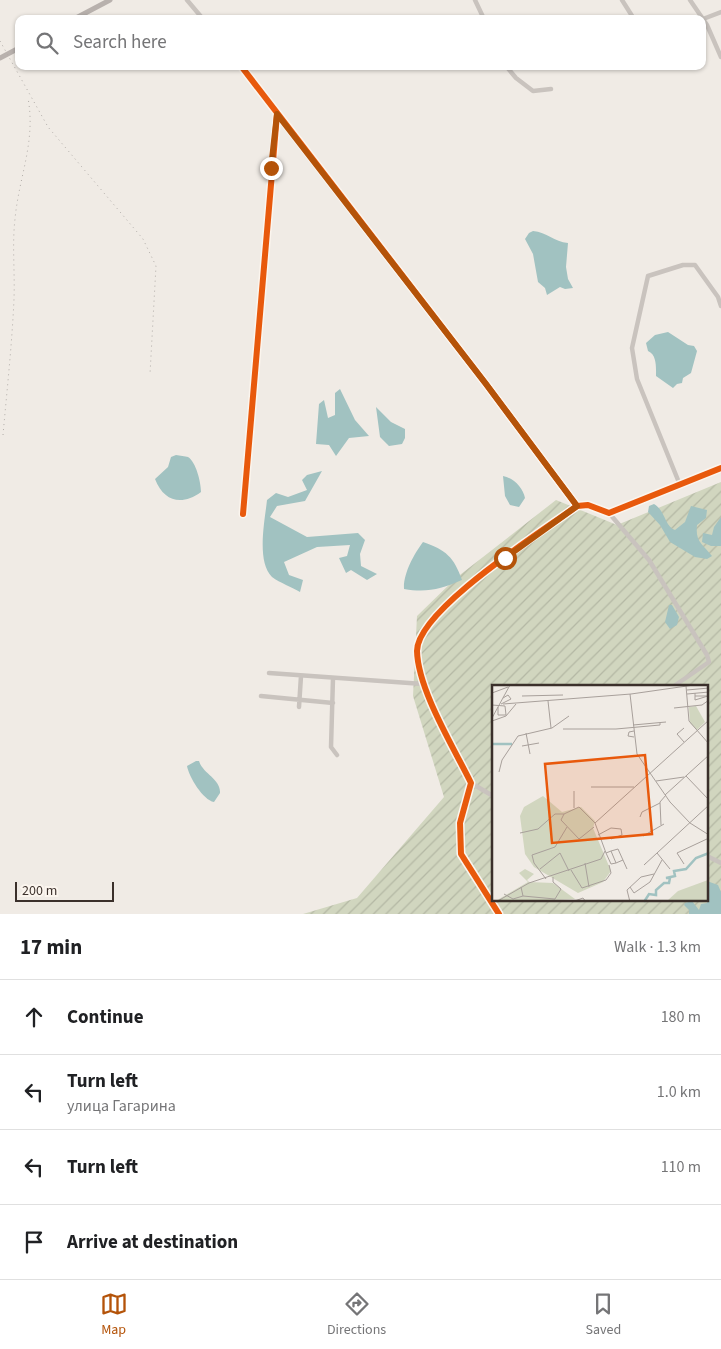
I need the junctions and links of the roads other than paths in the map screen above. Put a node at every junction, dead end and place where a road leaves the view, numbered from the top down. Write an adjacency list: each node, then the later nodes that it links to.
1 (110, 0): 7 (main road)
2 (187, 0): 8 (street)
3 (475, 0): 9 (street)
4 (622, 0): 10 (street)
5 (690, 0): 11 (street)
6 (721, 12): 12 (street)
7 (82, 15)
8 (200, 15)
9 (482, 15)
10 (631, 15)
11 (700, 15)
12 (706, 18)
13 (706, 25): 15 (street)
14 (15, 50): 16 (main road)
15 (721, 57)
16 (0, 58)
17 (244, 70): 20 (street)
18 (509, 70): 19 (street)
19 (551, 89)
20 (277, 114): 24 (street); 26 (street)
21 (721, 306): 23 (street)
22 (721, 468): 23 (street)
23 (680, 485): 25 (street)
24 (577, 506): 25 (street); 30 (street)
25 (609, 513): 31 (street)
26 (243, 514)
27 (269, 673): 28 (street)
28 (301, 676): 29 (street); 33 (street)
29 (333, 678): 30 (street); 34 (street)
30 (423, 684): 37 (street)
31 (675, 685)
32 (261, 696): 33 (street)
33 (300, 700): 34 (street); 35 (street)
34 (333, 703): 36 (street)
35 (299, 707)
36 (337, 755)
37 (471, 783): 38 (street); 41 (street)
38 (492, 795)
39 (708, 856): 40 (street)
40 (721, 863)
41 (499, 914)

